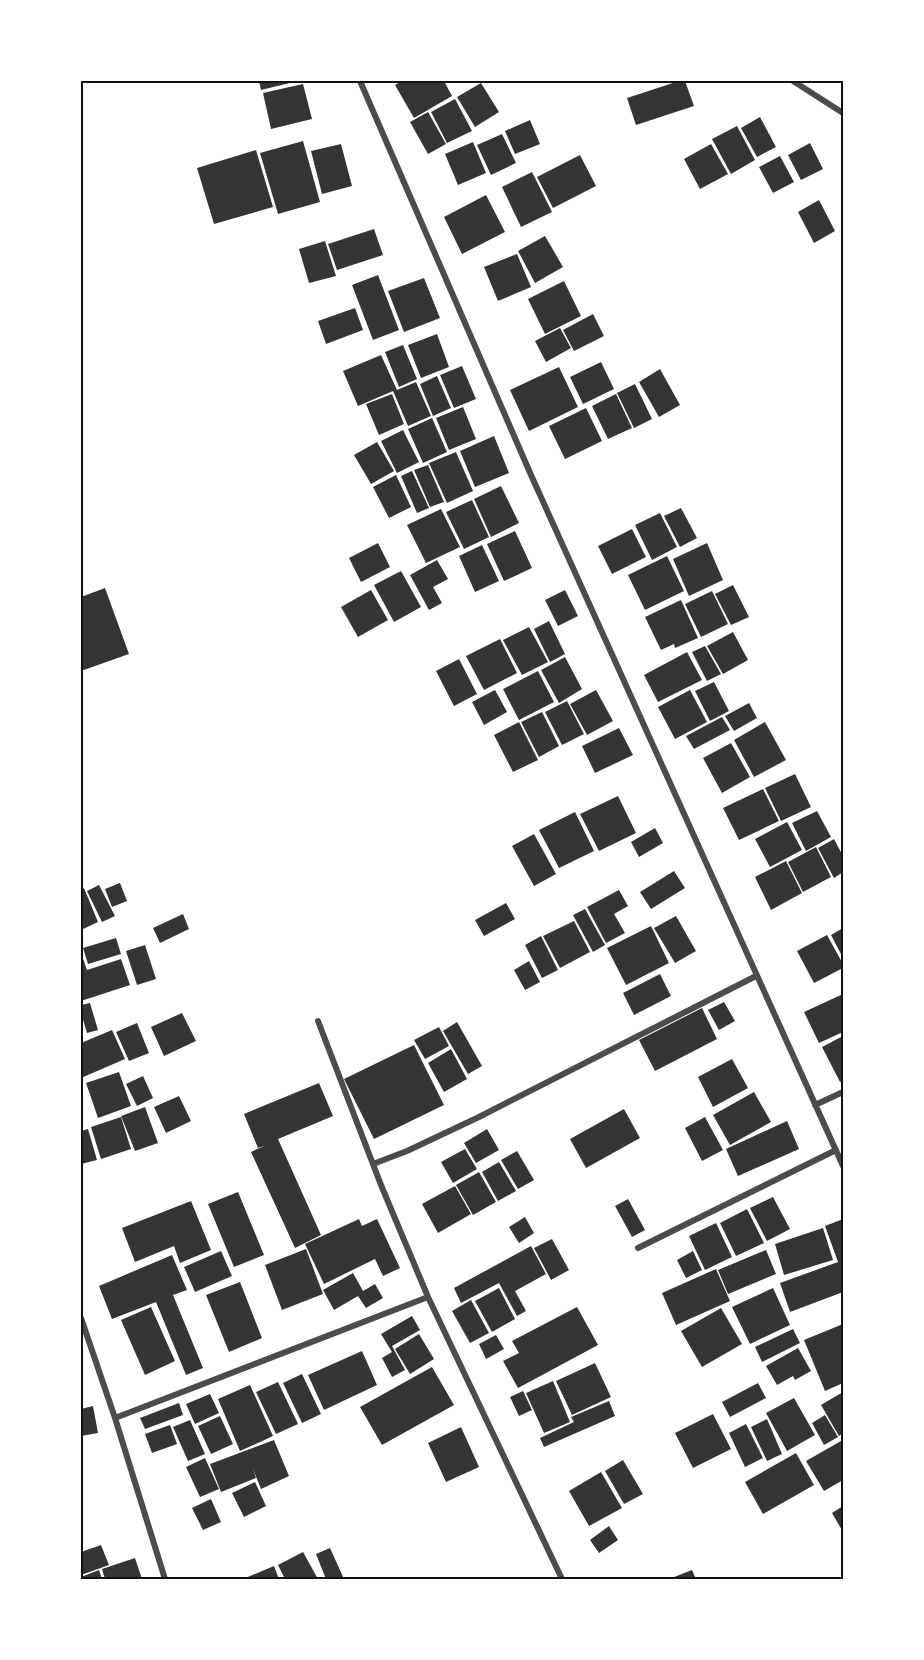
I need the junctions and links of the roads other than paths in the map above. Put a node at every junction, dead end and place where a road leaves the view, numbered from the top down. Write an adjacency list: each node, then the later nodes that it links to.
1 (360, 81): 4 (street)
2 (793, 81): 3 (street)
3 (843, 113)
4 (756, 976): 7 (street); 9 (street)
5 (318, 1021): 9 (street)
6 (843, 1092): 7 (street)
7 (815, 1105): 8 (street)
8 (836, 1150): 10 (street); 11 (street)
9 (373, 1164): 12 (street)
10 (843, 1166)
11 (638, 1248)
12 (428, 1297): 15 (street); 17 (street)
13 (81, 1318): 14 (street)
14 (83, 1333): 15 (street)
15 (115, 1418): 16 (street)
16 (165, 1579)
17 (562, 1579)

